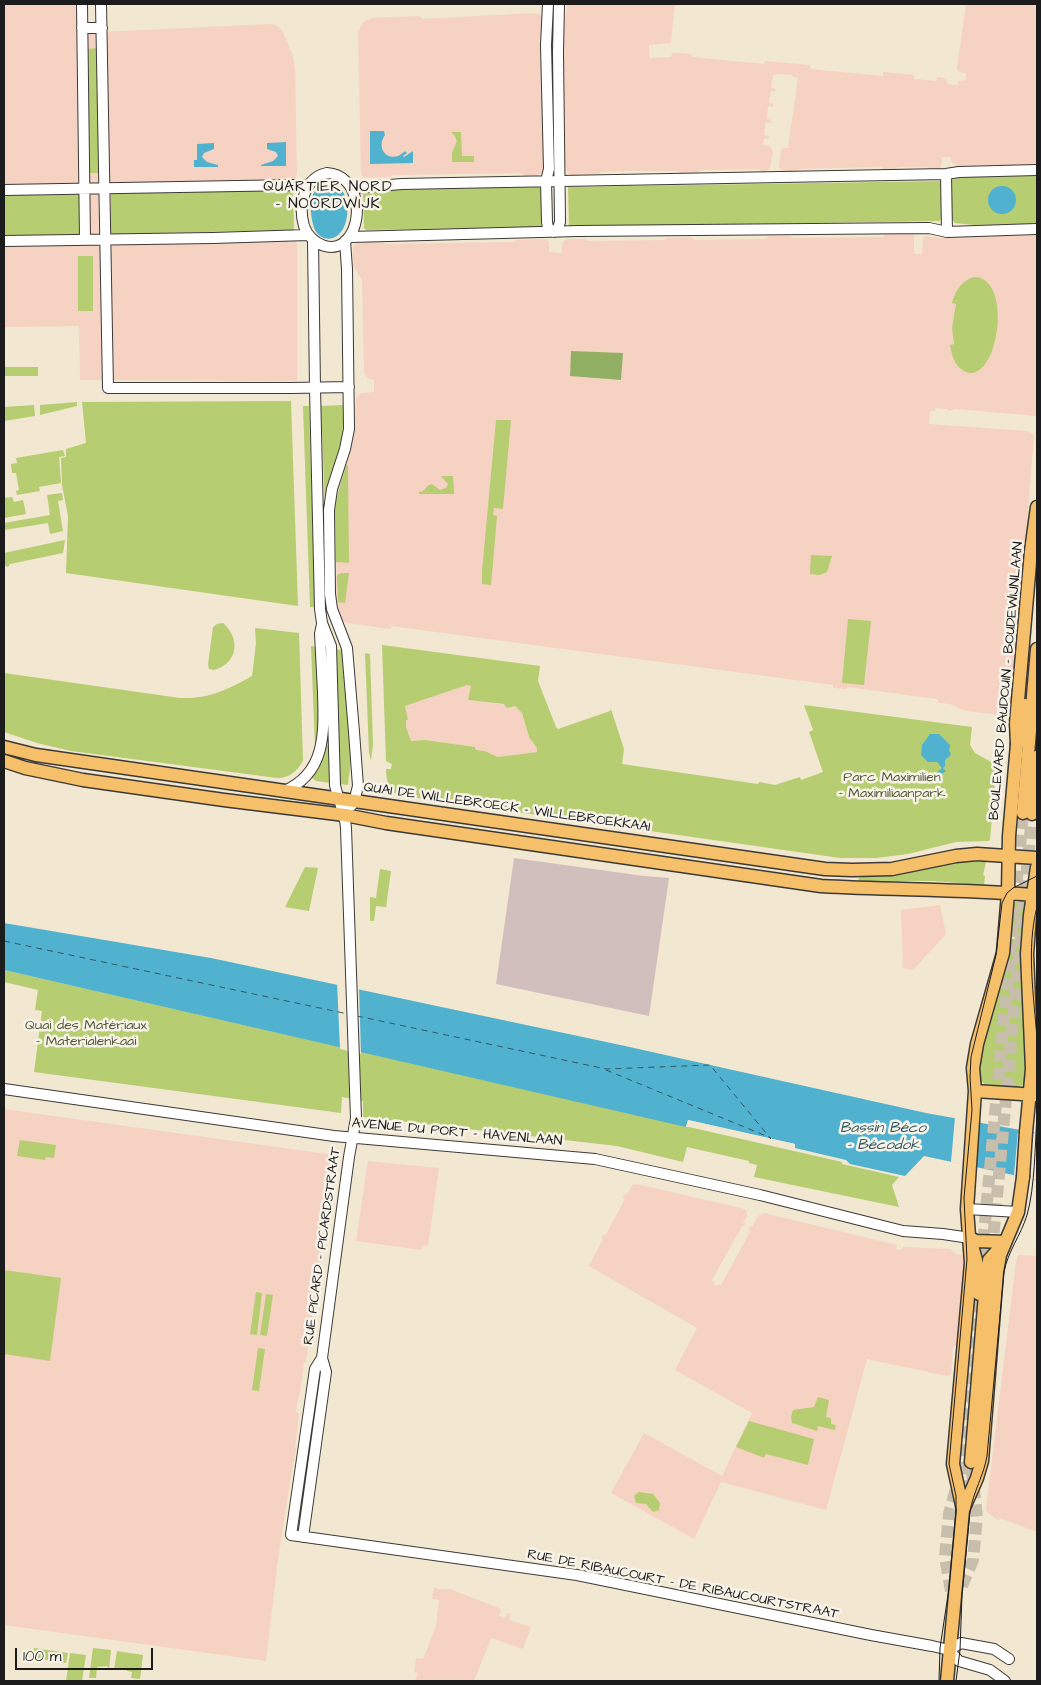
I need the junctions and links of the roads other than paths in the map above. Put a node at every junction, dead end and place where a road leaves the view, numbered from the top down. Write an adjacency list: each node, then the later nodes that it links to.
1 (82, 4): 5 (street)
2 (101, 4): 6 (street)
3 (548, 4): 9 (street)
4 (559, 4): 10 (street)
5 (82, 28): 6 (street); 14 (street)
6 (102, 28): 12 (street)
7 (1037, 170): 8 (street)
8 (946, 174): 10 (street); 18 (street)
9 (546, 181): 10 (street); 13 (street); 17 (street)
10 (560, 181): 17 (street)
11 (308, 186): 12 (street); 13 (street); 19 (street)
12 (105, 188): 14 (street); 20 (street)
13 (352, 188): 21 (street)
14 (84, 189): 15 (street); 22 (street)
15 (4, 190)
16 (1037, 229): 18 (street)
17 (554, 232): 18 (street); 21 (street)
18 (947, 232)
19 (310, 238): 20 (street); 21 (street); 25 (street)
20 (105, 239): 22 (street); 25 (street)
21 (348, 239): 24 (street)
22 (85, 240): 23 (street)
23 (4, 241)
24 (349, 387): 25 (street); 36 (street)
25 (315, 388): 27 (street)
26 (1037, 516): 30 (main road, BOULEVARD BAUDOUIN - BOUDEWIJNLAAN)
27 (322, 624): 34 (street); 35 (street)
28 (1037, 648): 29 (main road)
29 (1034, 687): 30 (main road); 32 (main road)
30 (1018, 744): 38 (main road, BOULEVARD BAUDOUIN - BOUDEWIJNLAAN)
31 (4, 747): 34 (main road, QUAI DE WILLEBROECK - WILLEBROEKKAAI)
32 (1037, 757)
33 (4, 761): 37 (main road)
34 (284, 791): 35 (main road, QUAI DE WILLEBROECK - WILLEBROEKKAAI)
35 (338, 799): 36 (main road, QUAI DE WILLEBROECK - WILLEBROEKKAAI); 37 (street)
36 (354, 802): 37 (street); 41 (main road, QUAI DE WILLEBROECK - WILLEBROEKKAAI)
37 (345, 815): 42 (main road); 48 (street, RUE PICARD - PICARDSTRAAT)
38 (1008, 856): 39 (main road, QUAI DE WILLEBROECK - WILLEBROEKKAAI); 41 (main road, QUAI DE WILLEBROECK - WILLEBROEKKAAI); 43 (main road, BOULEVARD BAUDOUIN - BOUDEWIJNLAAN)
39 (1037, 858)
40 (1037, 867): 44 (main road)
41 (825, 868): 42 (main road)
42 (821, 886): 43 (main road)
43 (1008, 893): 44 (main road); 46 (main road, BOULEVARD BAUDOUIN - BOUDEWIJNLAAN)
44 (1033, 895): 47 (main road)
45 (4, 1089): 48 (street, AVENUE DU PORT - HAVENLAAN)
46 (975, 1091): 47 (main road); 49 (main road, BOULEVARD BAUDOUIN - BOUDEWIJNLAAN)
47 (1033, 1095): 50 (main road, bridge)
48 (352, 1138): 51 (street, AVENUE DU PORT - HAVENLAAN); 53 (street, RUE PICARD - PICARDSTRAAT)
49 (967, 1209): 50 (street); 51 (main road, BOULEVARD BAUDOUIN - BOUDEWIJNLAAN)
50 (1018, 1212): 52 (main road)
51 (970, 1238): 52 (main road); 52 (main road); 54 (main road)
52 (1005, 1242): 54 (main road)
53 (322, 1358): 55 (street, RUE PICARD - PICARDSTRAAT); 56 (street, RUE PICARD - PICARDSTRAAT)
54 (963, 1510): 57 (main road)
55 (291, 1535): 56 (street, RUE DE RIBAUCOURT - DE RIBAUCOURTSTRAAT)
56 (303, 1537): 57 (street, RUE DE RIBAUCOURT - DE RIBAUCOURTSTRAAT)
57 (949, 1650): 58 (street, RUE DE RIBAUCOURT - DE RIBAUCOURTSTRAAT); 58 (street, RUE DE RIBAUCOURT - DE RIBAUCOURTSTRAAT); 59 (main road)
58 (1002, 1678)
59 (947, 1681)

